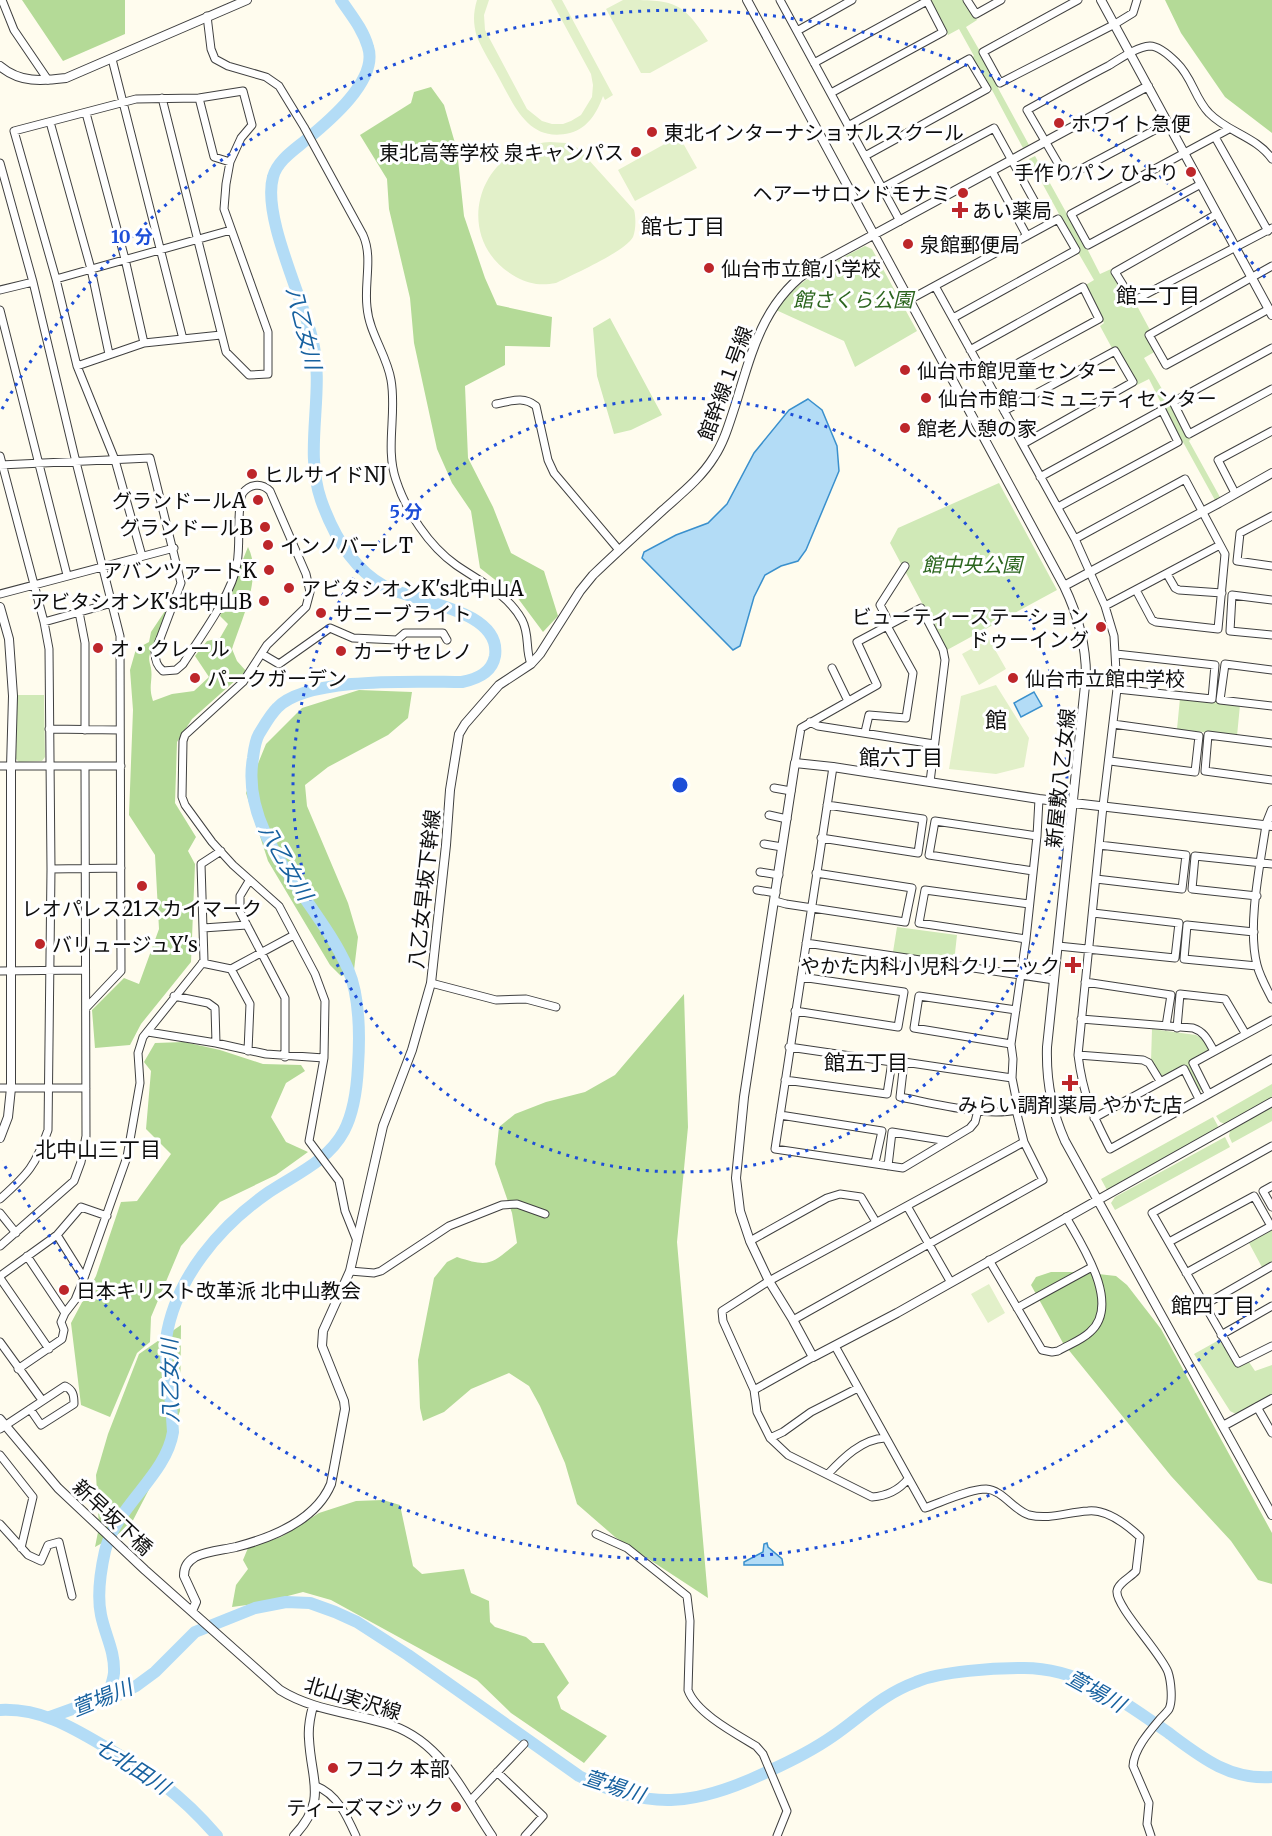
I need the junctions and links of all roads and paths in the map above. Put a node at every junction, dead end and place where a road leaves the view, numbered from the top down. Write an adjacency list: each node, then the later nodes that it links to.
1 (2, 0): 18 (street)
2 (247, 0): 11 (street)
3 (747, 0): 45 (street, 新屋敷八乙女線)
4 (780, 0): 13 (street)
5 (852, 0): 13 (street)
6 (968, 0): 7 (street)
7 (1001, 0)
8 (1078, 0): 12 (street)
9 (1101, 0): 12 (street)
10 (1137, 0): 12 (street)
11 (207, 16): 15 (street); 113 (street)
12 (1114, 24): 14 (street)
13 (796, 31): 16 (street)
14 (1131, 54): 19 (street); 28 (street); 30 (street)
15 (112, 58): 18 (street); 23 (street)
16 (814, 63): 20 (street); 20 (street)
17 (0, 66): 18 (street)
18 (48, 80)
19 (1148, 86): 26 (street); 30 (street, 館幹線１号線)
20 (831, 93): 27 (street)
21 (162, 98): 22 (street); 23 (street); 47 (street)
22 (199, 98): 35 (street); 35 (street)
23 (124, 102): 24 (street); 49 (street)
24 (86, 113): 25 (street); 50 (street)
25 (50, 122): 52 (street); 54 (street)
26 (1168, 123): 30 (street); 31 (street)
27 (848, 126): 32 (street); 32 (street)
28 (1229, 129): 29 (street); 33 (street)
29 (1215, 137): 31 (street); 44 (street)
30 (1045, 143): 34 (street, 館幹線１号線)
31 (1184, 153): 38 (street); 38 (street)
32 (865, 156): 39 (street)
33 (1272, 159)
34 (1012, 160): 37 (street, 館幹線１号線); 39 (street); 41 (street)
35 (230, 162): 43 (street)
36 (0, 163): 55 (street)
37 (992, 171): 41 (street); 42 (street, 館幹線１号線)
38 (1201, 184): 40 (street)
39 (882, 188): 42 (street)
40 (1217, 214): 48 (street); 48 (street)
41 (1016, 215): 46 (street)
42 (900, 221): 45 (street, 館幹線１号線)
43 (231, 230): 47 (street); 62 (street)
44 (1270, 230): 48 (street)
45 (874, 235): 58 (street, 新屋敷八乙女線); 89 (street, 館幹線１号線)
46 (1027, 236): 56 (street); 61 (street)
47 (197, 240): 49 (street); 62 (street)
48 (1236, 248): 53 (street)
49 (162, 249): 50 (street); 63 (street)
50 (125, 259): 52 (street); 64 (street)
51 (1272, 266): 53 (street)
52 (91, 269): 54 (street); 67 (street)
53 (1252, 278): 60 (street); 60 (street)
54 (56, 279): 68 (street)
55 (33, 282): 57 (street); 77 (street)
56 (935, 286): 58 (street); 61 (street)
57 (0, 290)
58 (909, 300): 98 (street, 新屋敷八乙女線)
59 (0, 310): 78 (street)
60 (1270, 312)
61 (953, 318): 66 (street)
62 (221, 335): 63 (street)
63 (183, 339): 64 (street)
64 (144, 343): 67 (street)
65 (1272, 348): 70 (street)
66 (970, 350): 69 (street); 69 (street)
67 (109, 354): 68 (street)
68 (77, 366): 76 (street)
69 (987, 380): 72 (street)
70 (1272, 389)
71 (496, 404): 89 (street)
72 (1004, 411): 74 (street); 74 (street)
73 (1272, 431): 82 (street)
74 (1023, 444): 81 (street)
75 (0, 456): 79 (street)
76 (115, 460): 77 (street); 88 (street); 90 (street)
77 (76, 462): 78 (street); 93 (street)
78 (39, 463): 79 (street); 96 (street)
79 (1, 465): 97 (street)
80 (1272, 472): 82 (street)
81 (1040, 477): 83 (street); 83 (street)
82 (1235, 493): 84 (street)
83 (1058, 507): 86 (street)
84 (1203, 512): 86 (street); 87 (street); 94 (street)
85 (1271, 519): 92 (street)
86 (1075, 539): 94 (street)
87 (1220, 545): 95 (street); 100 (street)
88 (174, 548): 90 (street); 111 (street)
89 (619, 550): 113 (street, 館幹線１号線)
90 (142, 556): 93 (street)
91 (905, 566): 108 (street)
92 (1272, 566)
93 (102, 567): 96 (street); 103 (street)
94 (1090, 572): 98 (street); 104 (street)
95 (1167, 574): 99 (street); 100 (street)
96 (67, 575): 97 (street)
97 (34, 585): 101 (street); 107 (street)
98 (1064, 586): 140 (street, 新屋敷八乙女線)
99 (1136, 590): 100 (street); 104 (street)
100 (1222, 593)
101 (0, 594)
102 (1272, 600): 109 (street)
103 (112, 603): 106 (street); 123 (street)
104 (1105, 606): 112 (street)
105 (0, 607): 133 (street)
106 (79, 612): 107 (street); 122 (street)
107 (44, 622): 121 (street)
108 (888, 625): 117 (street); 124 (street); 126 (street)
109 (1272, 635)
110 (447, 640): 111 (street)
111 (262, 654): 152 (street)
112 (1116, 654): 116 (street); 116 (street)
113 (531, 664): 189 (street, 八乙女早坂下幹線)
114 (832, 668): 117 (street)
115 (1272, 670): 118 (street)
116 (1117, 689): 120 (street)
117 (848, 701): 119 (street)
118 (1272, 706)
119 (810, 722): 124 (street); 128 (street)
120 (1113, 724): 127 (street); 127 (street)
121 (49, 729): 122 (street); 130 (street)
122 (85, 730): 123 (street)
123 (120, 730): 132 (street)
124 (865, 732): 126 (street)
125 (1272, 743): 135 (street)
126 (934, 744): 136 (street)
127 (1110, 761): 142 (street)
128 (795, 763): 134 (street); 138 (street)
129 (0, 766): 133 (street)
130 (49, 766): 131 (street); 133 (street); 155 (street)
131 (85, 766): 132 (street); 157 (street)
132 (121, 766): 156 (street)
133 (10, 767): 184 (street)
134 (832, 767): 136 (street); 141 (street)
135 (1272, 780)
136 (930, 782): 139 (street)
137 (774, 788): 138 (street)
138 (791, 791): 145 (street)
139 (1039, 799): 140 (street); 147 (street)
140 (1074, 804): 142 (street); 176 (street, 新屋敷八乙女線)
141 (827, 805): 148 (street); 148 (street)
142 (1103, 806): 146 (street); 150 (street)
143 (1272, 810): 146 (street)
144 (769, 815): 145 (street)
145 (787, 819): 151 (street)
146 (1269, 826): 153 (street)
147 (1037, 836): 158 (street); 158 (street)
148 (821, 838): 160 (street)
149 (764, 844): 151 (street)
150 (1099, 845): 162 (street); 162 (street)
151 (782, 847): 161 (street)
152 (221, 851): 163 (street); 171 (street)
153 (1260, 862): 154 (street); 165 (street); 165 (street)
154 (1272, 864)
155 (51, 868): 157 (street); 182 (street)
156 (121, 868): 157 (street); 193 (street)
157 (86, 869): 183 (street)
158 (1033, 871): 167 (street)
159 (760, 872): 161 (street)
160 (816, 873): 168 (street); 168 (street)
161 (779, 875): 166 (street)
162 (1096, 879): 169 (street)
163 (249, 881): 170 (street); 173 (street)
164 (757, 890): 166 (street)
165 (1257, 896): 172 (street)
166 (776, 897): 168 (street); 244 (street)
167 (1029, 904): 174 (street); 174 (street)
168 (811, 908): 175 (street)
169 (1093, 913): 177 (street); 177 (street)
170 (247, 926): 171 (street); 178 (street)
171 (203, 928): 179 (street)
172 (1254, 932): 180 (street); 180 (street)
173 (294, 935): 178 (street); 209 (street)
174 (1026, 939): 185 (street)
175 (806, 943): 185 (street); 186 (street)
176 (1058, 946): 177 (street); 187 (street, 新屋敷八乙女線)
177 (1088, 950): 188 (street)
178 (261, 953): 181 (street); 208 (street)
179 (202, 963): 181 (street); 190 (street)
180 (1257, 966): 191 (street)
181 (231, 969): 206 (street)
182 (50, 970): 183 (street); 184 (street); 216 (street)
183 (85, 970): 193 (street)
184 (5, 971): 215 (street)
185 (1019, 975): 187 (street); 194 (street)
186 (801, 977): 195 (street); 195 (street)
187 (1054, 980): 233 (street, 新屋敷八乙女線)
188 (1085, 982): 196 (street); 198 (street)
189 (431, 984): 192 (street); 243 (street, 八乙女早坂下幹線)
190 (174, 996): 200 (street); 202 (street)
191 (1272, 999)
192 (555, 1007)
193 (86, 1008): 217 (street)
194 (1016, 1010): 203 (street); 203 (street)
195 (795, 1011): 204 (street)
196 (1081, 1019): 198 (street); 207 (street)
197 (1272, 1020): 201 (street)
198 (1166, 1026): 199 (street)
199 (1177, 1028): 201 (street); 205 (street)
200 (148, 1032): 202 (street); 238 (street)
201 (1245, 1033): 205 (street)
202 (216, 1043): 206 (street)
203 (1011, 1044): 211 (street)
204 (789, 1047): 212 (street); 212 (street)
205 (1214, 1051): 218 (street)
206 (248, 1052): 208 (street)
207 (1078, 1055): 213 (street); 224 (street)
208 (285, 1057): 209 (street)
209 (324, 1058): 243 (street)
210 (1272, 1059): 218 (street)
211 (1012, 1078): 221 (street); 222 (street)
212 (785, 1080): 223 (street)
213 (1160, 1081): 219 (street); 224 (street)
214 (0, 1088): 215 (street)
215 (11, 1088): 216 (street); 225 (street)
216 (49, 1088): 217 (street); 232 (street)
217 (86, 1088): 241 (street)
218 (1208, 1094): 219 (street)
219 (1199, 1099): 224 (street)
220 (1272, 1102): 233 (street)
221 (978, 1110): 222 (street); 226 (street)
222 (1016, 1110): 227 (street)
223 (780, 1115): 229 (street); 229 (street)
224 (1094, 1118)
225 (0, 1138)
226 (949, 1141): 230 (street); 230 (street)
227 (1024, 1142): 234 (street); 246 (street)
228 (1272, 1146): 245 (street)
229 (876, 1163): 230 (street)
230 (888, 1166)
231 (1272, 1186): 235 (street)
232 (0, 1198)
233 (1097, 1200): 239 (street); 277 (street, 新屋敷八乙女線)
234 (907, 1206): 240 (street); 246 (street)
235 (1272, 1207)
236 (0, 1213): 241 (street)
237 (545, 1214): 252 (street)
238 (107, 1216): 242 (street); 255 (street)
239 (1066, 1216): 249 (street); 251 (street)
240 (876, 1222): 244 (street); 256 (street)
241 (16, 1233): 247 (street)
242 (57, 1235): 248 (street); 255 (street)
243 (357, 1241): 252 (street, 八乙女早坂下幹線)
244 (750, 1241): 256 (street)
245 (1169, 1242): 253 (street); 253 (street)
246 (927, 1244): 257 (street); 262 (street)
247 (0, 1246)
248 (27, 1256): 254 (street); 261 (street)
249 (989, 1260): 257 (street); 260 (street)
250 (1272, 1266): 258 (street)
251 (1092, 1267): 260 (street); 260 (street)
252 (350, 1271): 290 (street, 八乙女早坂下幹線)
253 (1186, 1273): 258 (street)
254 (0, 1277): 267 (street)
255 (84, 1278): 261 (street)
256 (769, 1281): 262 (street); 271 (street)
257 (950, 1281): 265 (street)
258 (1204, 1305): 263 (street)
259 (1272, 1306): 263 (street)
260 (1017, 1308)
261 (65, 1313): 267 (street)
262 (793, 1320): 268 (street)
263 (1221, 1335): 266 (street)
264 (0, 1342): 269 (street)
265 (835, 1346): 268 (street); 270 (street)
266 (1272, 1346)
267 (49, 1348): 269 (street)
268 (813, 1358): 271 (street)
269 (18, 1369): 273 (street)
270 (858, 1388): 279 (street); 280 (street)
271 (754, 1390): 279 (street)
272 (1272, 1399): 274 (street)
273 (42, 1400): 275 (street); 275 (street)
274 (1257, 1407): 277 (street); 278 (street)
275 (30, 1409): 276 (street)
276 (2, 1424): 290 (street, 新早坂下橋)
277 (1223, 1426): 284 (street, 新屋敷八乙女線)
278 (1272, 1433)
279 (770, 1438): 282 (street)
280 (885, 1438): 282 (street); 283 (street)
281 (0, 1455): 288 (street)
282 (828, 1474): 283 (street)
283 (908, 1479): 301 (street)
284 (1269, 1503): 285 (street, 新屋敷八乙女線)
285 (1272, 1515)
286 (0, 1524): 288 (street)
287 (596, 1534): 300 (street)
288 (21, 1548): 289 (street)
289 (72, 1596)
290 (194, 1612): 291 (street, 北山実沢線)
291 (313, 1706): 294 (street); 295 (street, 北山実沢線)
292 (524, 1744): 293 (street)
293 (497, 1772): 295 (street); 299 (street)
294 (316, 1786): 296 (street); 297 (street)
295 (470, 1801): 298 (street, 北山実沢線)
296 (294, 1836)
297 (356, 1836)
298 (492, 1836)
299 (525, 1836)
300 (777, 1836)
301 (1150, 1836)

